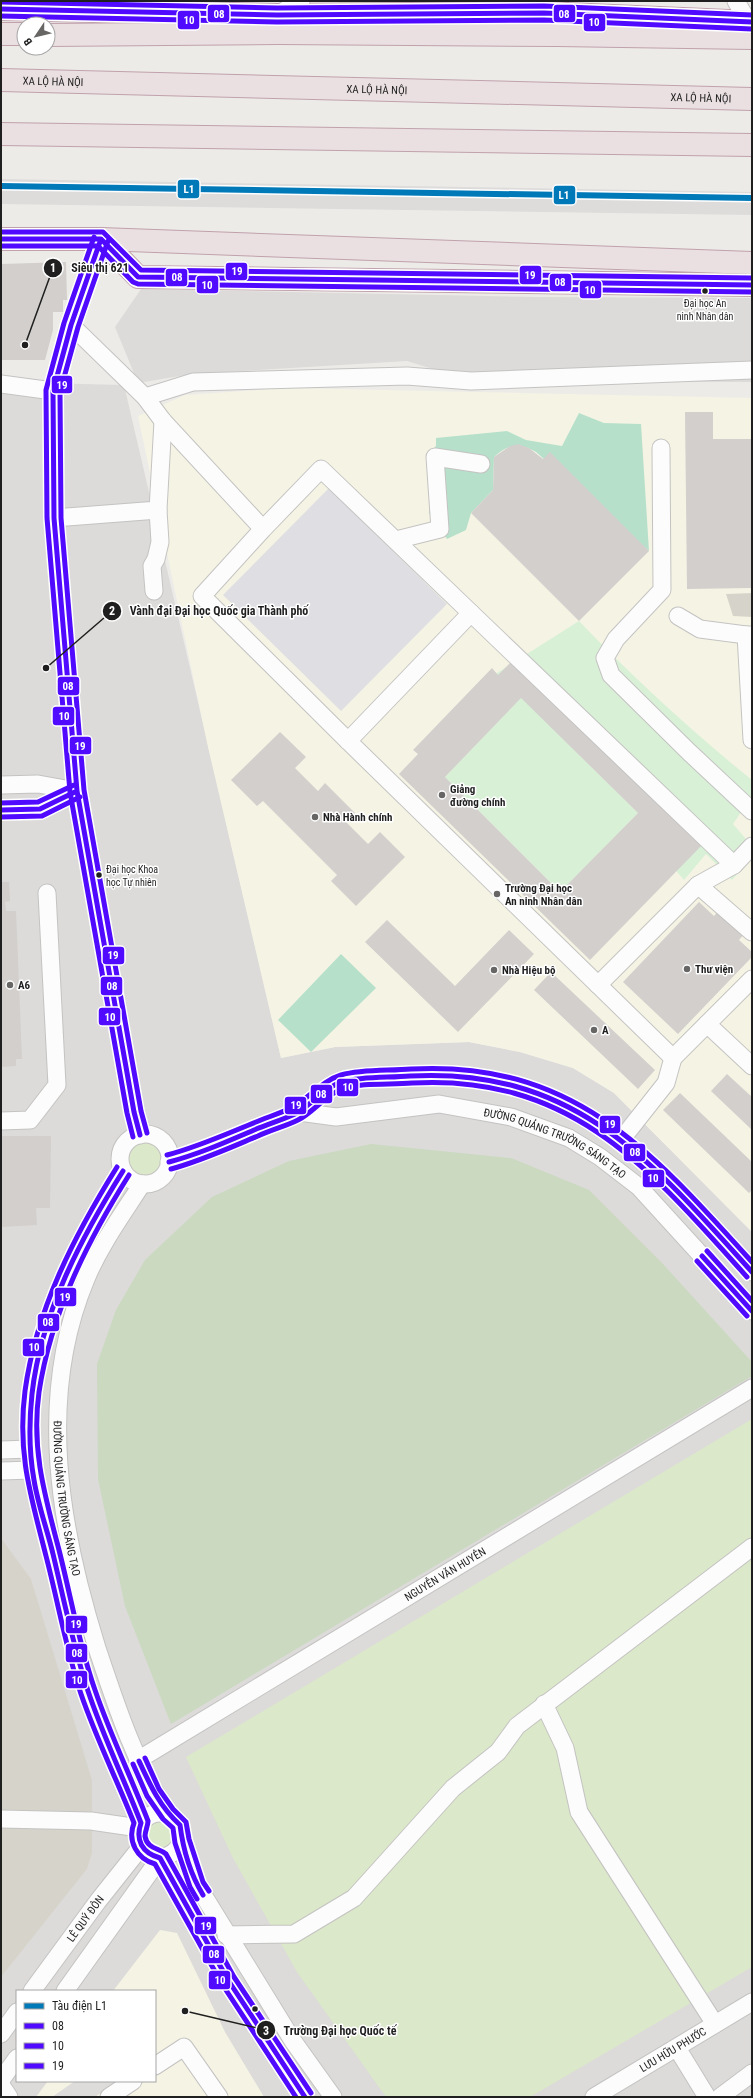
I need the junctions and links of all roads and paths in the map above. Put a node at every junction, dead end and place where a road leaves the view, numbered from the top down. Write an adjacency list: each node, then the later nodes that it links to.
1 (300, 1): 5 (street)
2 (736, 1): 6 (street)
3 (538, 7): 5 (highway); 6 (highway); 10 (highway)
4 (1, 9): 5 (highway)
5 (277, 15): 9 (highway)
6 (751, 25): 10 (highway)
7 (1, 34): 8 (highway)
8 (16, 34)
9 (255, 34): 10 (highway); 11 (highway)
10 (557, 34)
11 (56, 35)
12 (1, 80): 13 (highway, XA LỘ HÀ NỘI)
13 (752, 99)
14 (1, 134): 15 (highway)
15 (752, 145)
16 (1, 239): 17 (highway)
17 (101, 239): 18 (highway); 19 (highway); 20 (street)
18 (752, 263)
19 (752, 285)
20 (71, 325): 23 (street); 24 (street)
21 (752, 370): 24 (street)
22 (1, 384): 23 (street)
23 (53, 391): 29 (street)
24 (145, 397): 25 (street)
25 (163, 421): 28 (street); 30 (street)
26 (661, 448): 41 (street)
27 (481, 464): 31 (street)
28 (158, 510): 29 (street); 32 (street)
29 (54, 518): 39 (street)
30 (263, 529): 31 (street); 37 (street)
31 (396, 540): 33 (street)
32 (154, 591)
33 (471, 613): 37 (street); 43 (street)
34 (678, 616): 35 (street)
35 (749, 635): 36 (street)
36 (752, 740)
37 (348, 741): 48 (street)
38 (1, 785): 39 (street)
39 (78, 791): 40 (street); 54 (street)
40 (1, 810)
41 (752, 811)
42 (752, 846): 43 (street)
43 (734, 865): 44 (street)
44 (698, 885): 46 (street); 48 (street)
45 (47, 893): 53 (street)
46 (752, 932)
47 (752, 979): 49 (street)
48 (598, 985): 50 (street)
49 (707, 1024): 50 (street); 51 (street)
50 (673, 1058): 55 (street)
51 (752, 1066)
52 (299, 1112): 55 (street); 56 (street); 60 (street, ĐƯỜNG QUẢNG TRƯỜNG SÁNG TẠO)
53 (1, 1121)
54 (140, 1135): 56 (street); 57 (street)
55 (621, 1140): 59 (street)
56 (169, 1162): 58 (street)
57 (123, 1171): 58 (street); 62 (street, ĐƯỜNG QUẢNG TRƯỜNG SÁNG TẠO)
58 (142, 1184): 68 (street, ĐƯỜNG QUẢNG TRƯỜNG SÁNG TẠO)
59 (752, 1272)
60 (752, 1311)
61 (752, 1388): 68 (street, NGUYỄN VĂN HUYÊN)
62 (30, 1449): 63 (street); 64 (street, ĐƯỜNG QUẢNG TRƯỜNG SÁNG TẠO)
63 (1, 1450)
64 (32, 1470): 65 (street); 71 (street, ĐƯỜNG QUẢNG TRƯỜNG SÁNG TẠO)
65 (1, 1471)
66 (752, 1547): 67 (street)
67 (544, 1704): 75 (street); 80 (street)
68 (138, 1760): 69 (street, ĐƯỜNG QUẢNG TRƯỜNG SÁNG TẠO)
69 (168, 1814): 71 (street); 72 (street)
70 (1, 1819): 71 (street)
71 (140, 1826): 73 (street)
72 (182, 1841): 74 (street); 75 (street)
73 (141, 1847): 74 (street); 76 (street, LÊ QUÝ ĐÔN)
74 (160, 1858): 77 (street); 92 (street)
75 (226, 1935): 93 (street)
76 (33, 1990)
77 (66, 1990)
78 (752, 2002): 80 (street, LƯU HỮU PHƯỚC)
79 (16, 2013): 81 (street)
80 (715, 2024): 82 (street, LƯU HỮU PHƯỚC)
81 (1, 2034)
82 (677, 2048): 94 (street, LƯU HỮU PHƯỚC); 95 (street)
83 (16, 2059): 86 (street)
84 (156, 2065): 91 (street)
85 (752, 2073): 96 (street)
86 (1, 2080)
87 (132, 2082): 90 (street)
88 (1, 2085): 89 (street)
89 (9, 2097)
90 (109, 2097)
91 (219, 2097)
92 (305, 2097)
93 (333, 2097)
94 (594, 2097)
95 (707, 2097)
96 (720, 2097)

